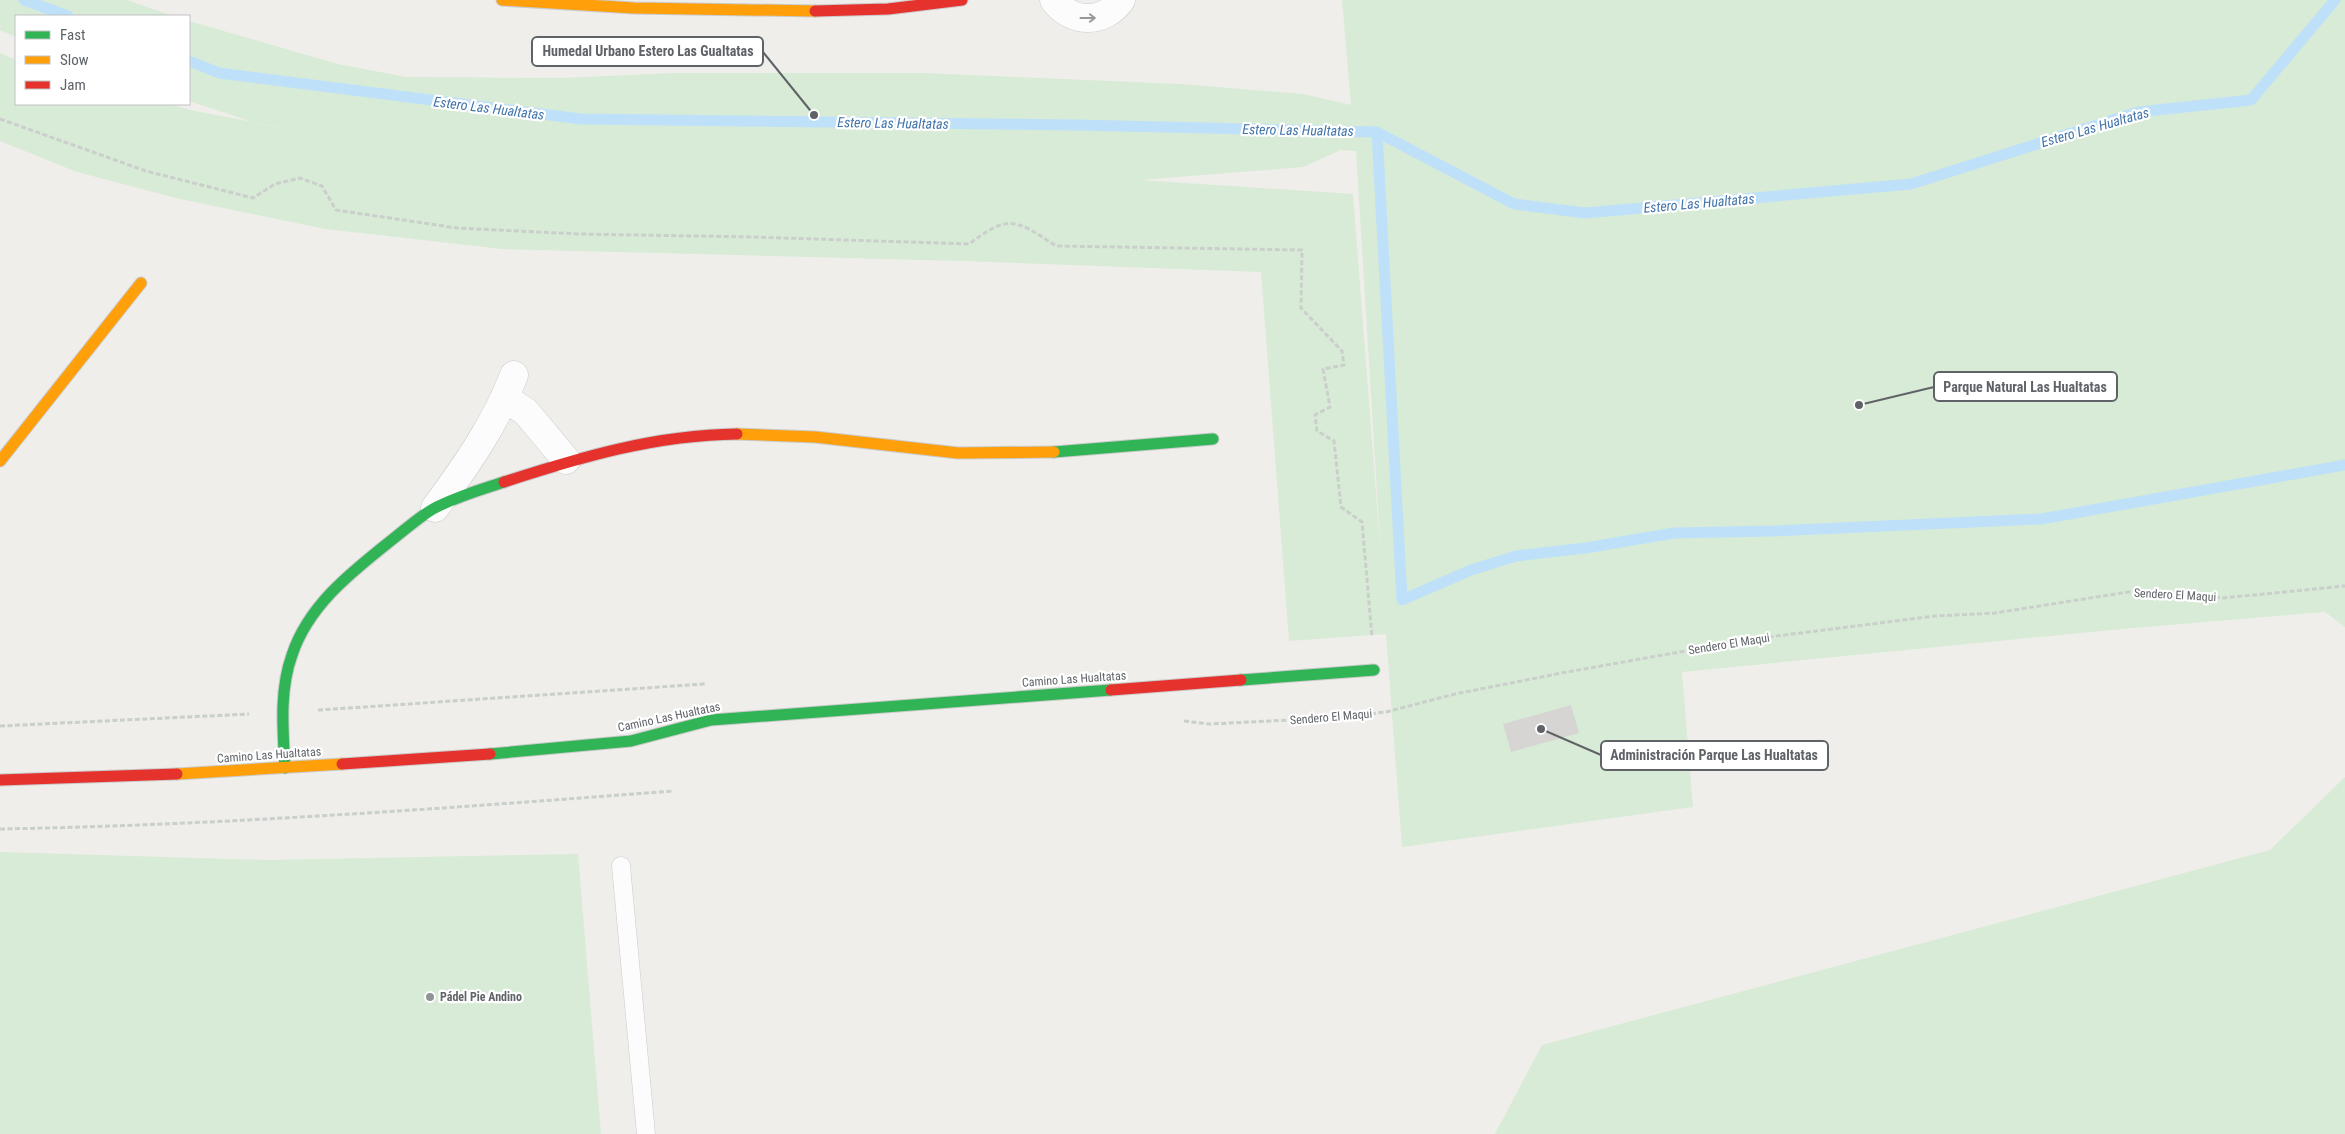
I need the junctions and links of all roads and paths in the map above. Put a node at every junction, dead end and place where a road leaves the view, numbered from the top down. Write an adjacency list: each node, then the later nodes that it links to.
1 (502, 0): 2 (street)
2 (962, 0)
3 (1054, 0): 4 (street, one-way to 4)
4 (1121, 0)
5 (0, 119): 12 (path)
6 (141, 283): 9 (street)
7 (1213, 439): 8 (street)
8 (566, 460): 10 (street); 10 (street)
9 (0, 461)
10 (435, 508): 14 (street)
11 (2345, 586): 15 (path, Sendero El Maqui)
12 (1374, 670): 17 (street, Camino Las Hualtatas)
13 (713, 684): 14 (path)
14 (283, 712): 16 (path); 17 (street)
15 (1181, 720)
16 (0, 726)
17 (285, 768): 18 (street, Camino Las Hualtatas)
18 (0, 780)
19 (674, 791): 20 (path)
20 (0, 829)
21 (621, 866): 22 (lane)
22 (646, 1134)

